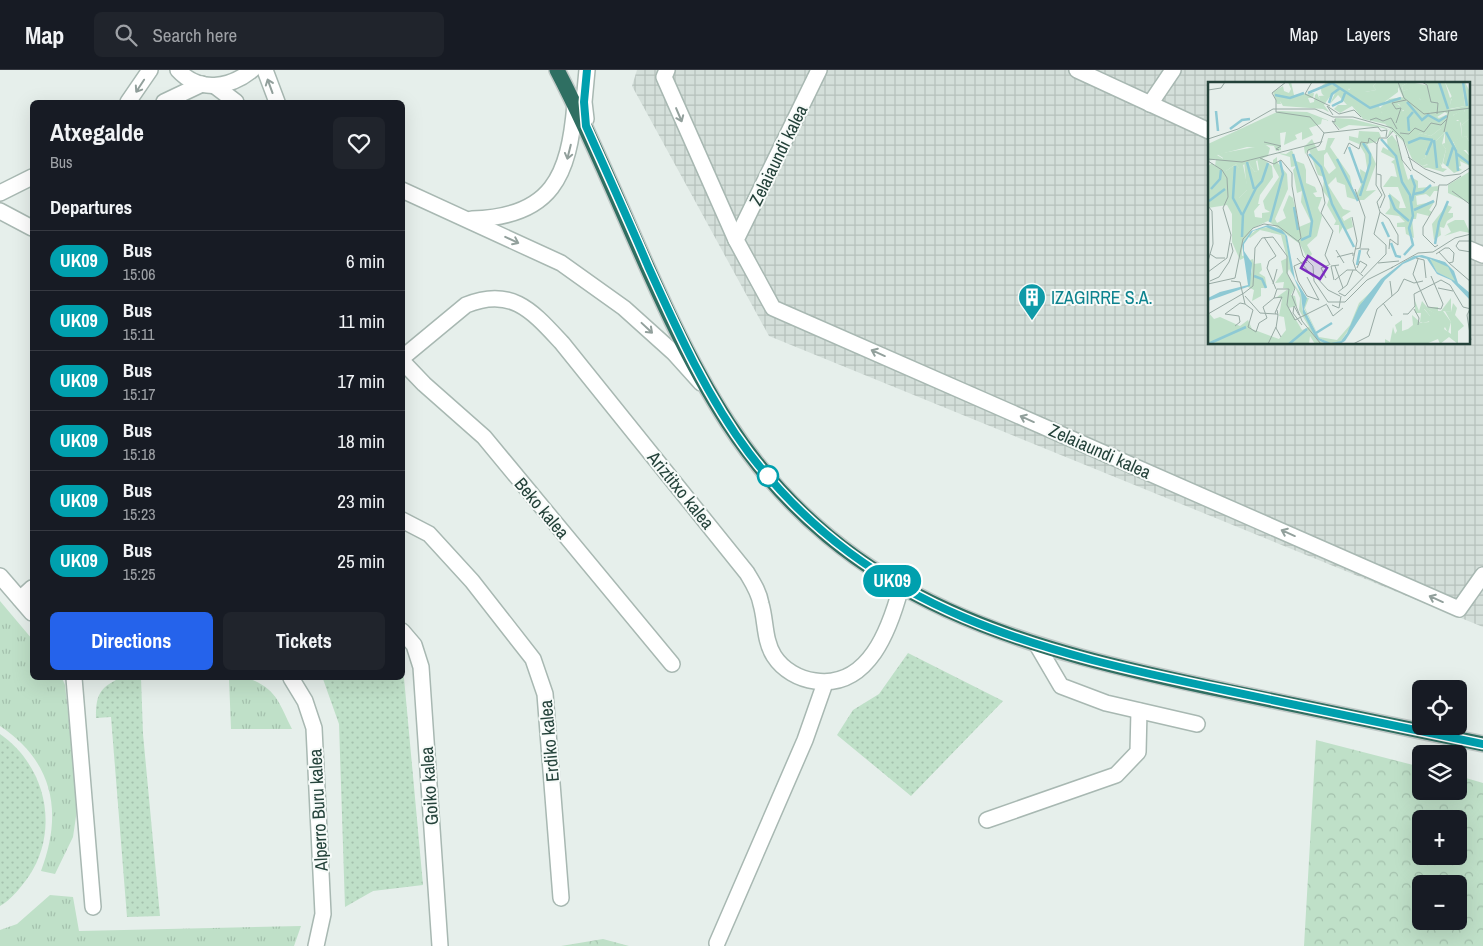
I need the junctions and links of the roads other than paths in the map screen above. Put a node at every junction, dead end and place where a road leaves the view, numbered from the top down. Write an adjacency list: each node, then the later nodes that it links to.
1 (150, 70): 12 (street, one-way to 12)
2 (178, 70): 11 (street)
3 (252, 70): 11 (street)
4 (265, 70): 15 (street, one-way to 4)
5 (558, 70): 16 (highway)
6 (587, 70): 18 (street)
7 (667, 70): 26 (street, Zelaiaundi kalea, one-way to 26)
8 (819, 70): 26 (street, Zelaiaundi kalea)
9 (1077, 70): 17 (street)
10 (1173, 70): 17 (street)
11 (208, 85): 13 (street); 14 (street)
12 (129, 100)
13 (169, 100)
14 (233, 100)
15 (276, 100)
16 (575, 104): 18 (highway); 24 (street, one-way to 24)
17 (1150, 104): 19 (street)
18 (586, 126): 31 (highway)
19 (1208, 131)
20 (30, 177): 22 (street)
21 (405, 191): 24 (street)
22 (0, 193)
23 (0, 211): 25 (street)
24 (468, 219): 31 (street, one-way to 31)
25 (30, 227)
26 (736, 240): 33 (street, Zelaiaundi kalea, one-way to 26)
27 (1470, 250): 28 (street)
28 (1483, 256)
29 (405, 357): 44 (street, Ariztitxo kalea)
30 (405, 363): 41 (street, Beko kalea)
31 (711, 393): 35 (highway)
32 (405, 522): 49 (street, Erdiko kalea)
33 (1483, 575)
34 (0, 576): 37 (street)
35 (901, 587): 40 (highway); 44 (street, Ariztitxo kalea)
36 (30, 590): 37 (street)
37 (20, 599): 38 (street)
38 (30, 611)
39 (405, 634): 53 (street, Goiko kalea)
40 (1037, 645): 45 (street); 47 (highway)
41 (672, 664)
42 (74, 680): 50 (street)
43 (292, 680): 52 (street, Alperro Buru kalea)
44 (825, 682): 51 (street)
45 (1139, 711): 46 (street); 48 (street)
46 (1197, 724)
47 (1483, 744)
48 (988, 820)
49 (561, 898)
50 (93, 907)
51 (717, 943)
52 (316, 946)
53 (440, 946)

